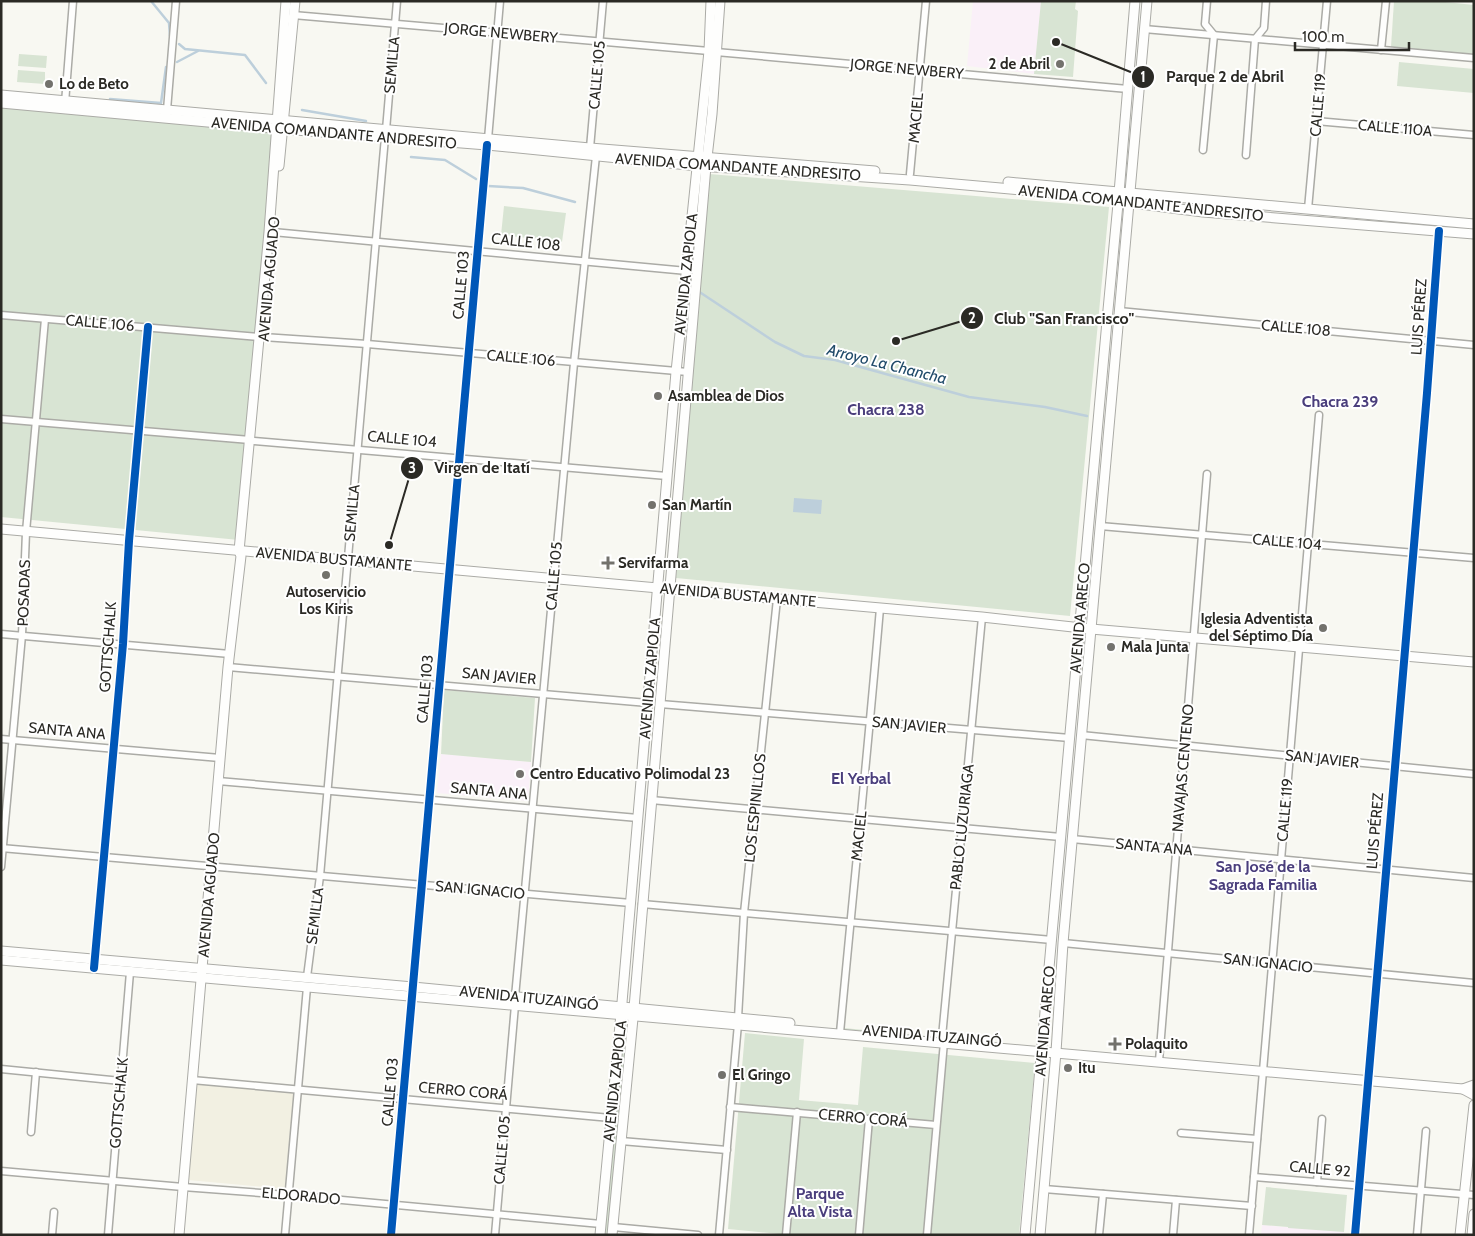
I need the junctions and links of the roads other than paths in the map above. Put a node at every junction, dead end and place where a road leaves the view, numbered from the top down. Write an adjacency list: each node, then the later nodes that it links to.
1 (73, 1): 32 (street)
2 (176, 1): 33 (street)
3 (286, 1): 35 (main road, AVENIDA AGUADO)
4 (295, 1): 17 (main road, AVENIDA AGUADO)
5 (397, 1): 18 (street, SEMILLA)
6 (500, 1): 20 (street, CALLE 103)
7 (603, 1): 23 (street, CALLE 105)
8 (711, 1): 26 (main road, AVENIDA ZAPIOLA)
9 (720, 1): 26 (main road, AVENIDA ZAPIOLA)
10 (926, 1): 28 (street, MACIEL)
11 (1135, 1): 29 (main road, AVENIDA ARECO)
12 (1147, 1): 19 (main road, AVENIDA ARECO)
13 (1207, 1): 21 (street)
14 (1266, 1): 22 (street)
15 (1327, 1): 24 (street, CALLE 119)
16 (1386, 1): 25 (street)
17 (293, 15): 18 (street, JORGE NEWBERY); 35 (main road, AVENIDA AGUADO)
18 (395, 23): 20 (street, JORGE NEWBERY); 36 (street, SEMILLA)
19 (1144, 29): 21 (street); 45 (main road, AVENIDA ARECO)
20 (497, 32): 23 (street, JORGE NEWBERY); 38 (street, CALLE 103)
21 (1214, 35): 22 (street); 39 (street)
22 (1255, 39): 24 (street); 41 (street)
23 (600, 42): 26 (street, JORGE NEWBERY); 40 (street, CALLE 105)
24 (1323, 45): 25 (street); 34 (street, CALLE 119)
25 (1381, 50): 27 (street)
26 (713, 52): 28 (street, JORGE NEWBERY); 42 (main road, AVENIDA ZAPIOLA)
27 (1474, 58)
28 (920, 70): 29 (street, JORGE NEWBERY); 43 (street, MACIEL)
29 (1128, 89): 44 (main road, AVENIDA ARECO)
30 (1, 94): 32 (main road, AVENIDA COMANDANTE ANDRESITO)
31 (1, 103): 32 (main road, AVENIDA COMANDANTE ANDRESITO)
32 (65, 105): 33 (main road, AVENIDA COMANDANTE ANDRESITO); 35 (main road, AVENIDA COMANDANTE ANDRESITO)
33 (167, 110): 35 (main road, AVENIDA COMANDANTE ANDRESITO)
34 (1316, 121): 37 (street, CALLE 110A); 46 (street, CALLE 119)
35 (280, 124): 36 (main road, AVENIDA COMANDANTE ANDRESITO); 49 (main road, AVENIDA AGUADO); 59 (main road, AVENIDA AGUADO)
36 (385, 134): 38 (main road, AVENIDA COMANDANTE ANDRESITO); 51 (street, SEMILLA)
37 (1474, 135)
38 (487, 142): 40 (main road, AVENIDA COMANDANTE ANDRESITO); 52 (street, CALLE 103)
39 (1203, 150)
40 (593, 152): 42 (main road, AVENIDA COMANDANTE ANDRESITO); 53 (street, CALLE 105)
41 (1246, 155)
42 (702, 162): 43 (main road, AVENIDA COMANDANTE ANDRESITO); 44 (main road, AVENIDA COMANDANTE ANDRESITO); 54 (main road, AVENIDA ZAPIOLA); 66 (main road, AVENIDA ZAPIOLA)
43 (910, 174): 44 (main road, AVENIDA COMANDANTE ANDRESITO)
44 (1119, 196): 45 (main road, AVENIDA COMANDANTE ANDRESITO); 94 (main road, AVENIDA ARECO)
45 (1129, 197): 46 (main road, AVENIDA COMANDANTE ANDRESITO); 48 (main road, AVENIDA COMANDANTE ANDRESITO); 55 (main road, AVENIDA ARECO)
46 (1308, 209): 47 (main road, AVENIDA COMANDANTE ANDRESITO)
47 (1474, 224)
48 (1439, 231): 50 (main road, AVENIDA COMANDANTE ANDRESITO); 60 (street, LUIS PÉREZ)
49 (273, 232): 51 (street, CALLE 108); 59 (main road, AVENIDA AGUADO)
50 (1474, 234)
51 (375, 242): 52 (street, CALLE 108); 61 (street, SEMILLA)
52 (478, 250): 53 (street, CALLE 108); 63 (street, CALLE 103)
53 (584, 261): 54 (street, CALLE 108); 64 (street, CALLE 105)
54 (686, 276): 65 (main road, AVENIDA ZAPIOLA)
55 (1119, 311): 60 (street, CALLE 108); 77 (main road, AVENIDA ARECO)
56 (1, 315): 57 (street, CALLE 106)
57 (45, 319): 58 (street, CALLE 106); 69 (street, POSADAS)
58 (148, 327): 59 (street, CALLE 106); 70 (street, GOTTSCHALK)
59 (261, 337): 61 (street, CALLE 106); 71 (main road, AVENIDA AGUADO)
60 (1431, 341): 62 (street, CALLE 108); 84 (street, LUIS PÉREZ)
61 (367, 344): 63 (street, CALLE 106); 72 (street, SEMILLA)
62 (1474, 345)
63 (469, 353): 64 (street, CALLE 106); 73 (street, CALLE 103)
64 (574, 362): 65 (street, CALLE 106); 74 (street, CALLE 105)
65 (676, 372): 66 (street, CALLE 106); 76 (main road, AVENIDA ZAPIOLA)
66 (688, 372): 90 (main road, AVENIDA ZAPIOLA)
67 (1319, 414): 82 (street, CALLE 119)
68 (1, 419): 69 (street, CALLE 104)
69 (36, 422): 70 (street, CALLE 104); 79 (street, POSADAS)
70 (138, 431): 71 (street, CALLE 104); 81 (street, GOTTSCHALK)
71 (252, 440): 72 (street, CALLE 104); 83 (main road, AVENIDA AGUADO)
72 (357, 449): 73 (street, CALLE 104); 86 (street, SEMILLA)
73 (460, 458): 74 (street, CALLE 104); 87 (street, CALLE 103)
74 (564, 467): 76 (street, CALLE 104); 88 (street, CALLE 105)
75 (1207, 474): 80 (street, NAVAJAS CENTENO)
76 (667, 476): 89 (main road, AVENIDA ZAPIOLA)
77 (1100, 526): 80 (street, CALLE 104); 95 (main road, AVENIDA ARECO)
78 (1, 530): 79 (main road, AVENIDA BUSTAMANTE)
79 (26, 532): 81 (main road, AVENIDA BUSTAMANTE); 97 (street, POSADAS)
80 (1202, 536): 82 (street, CALLE 104); 98 (street, NAVAJAS CENTENO)
81 (129, 541): 83 (main road, AVENIDA BUSTAMANTE); 99 (street, GOTTSCHALK)
82 (1308, 544): 84 (street, CALLE 104); 100 (street, CALLE 119)
83 (242, 552): 86 (main road, AVENIDA BUSTAMANTE); 101 (main road, AVENIDA AGUADO)
84 (1413, 553): 85 (street, CALLE 104); 102 (street, LUIS PÉREZ)
85 (1474, 558)
86 (348, 560): 87 (main road, AVENIDA BUSTAMANTE); 105 (street, SEMILLA)
87 (450, 570): 88 (main road, AVENIDA BUSTAMANTE); 106 (street, CALLE 103)
88 (553, 579): 89 (main road, AVENIDA BUSTAMANTE); 107 (street, CALLE 105)
89 (658, 588): 90 (main road, AVENIDA BUSTAMANTE); 108 (main road, AVENIDA ZAPIOLA)
90 (669, 589): 91 (main road, AVENIDA BUSTAMANTE); 109 (main road, AVENIDA ZAPIOLA)
91 (776, 599): 92 (main road, AVENIDA BUSTAMANTE); 110 (street, LOS ESPINILLOS)
92 (880, 608): 93 (main road, AVENIDA BUSTAMANTE); 111 (street, MACIEL)
93 (982, 617): 94 (main road, AVENIDA BUSTAMANTE); 112 (street, PABLO LUZURIAGA)
94 (1079, 628): 95 (main road, AVENIDA BUSTAMANTE); 114 (main road, AVENIDA ARECO)
95 (1091, 629): 98 (main road, AVENIDA BUSTAMANTE); 113 (main road, AVENIDA ARECO)
96 (1, 634): 97 (street)
97 (22, 636): 99 (street); 116 (street, POSADAS)
98 (1194, 638): 100 (main road, AVENIDA BUSTAMANTE); 117 (street, NAVAJAS CENTENO)
99 (124, 644): 101 (street); 118 (street, GOTTSCHALK)
100 (1299, 647): 102 (main road, AVENIDA BUSTAMANTE); 119 (street, CALLE 119)
101 (230, 654): 104 (main road, AVENIDA AGUADO)
102 (1404, 656): 103 (main road, AVENIDA BUSTAMANTE); 121 (street, LUIS PÉREZ)
103 (1474, 662)
104 (228, 667): 105 (street, SAN JAVIER); 120 (main road, AVENIDA AGUADO)
105 (337, 676): 106 (street, SAN JAVIER); 124 (street, SEMILLA)
106 (439, 685): 107 (street, SAN JAVIER); 125 (street, CALLE 103)
107 (542, 694): 108 (street, SAN JAVIER); 127 (street, CALLE 105)
108 (648, 702): 129 (main road, AVENIDA ZAPIOLA)
109 (660, 704): 110 (street, SAN JAVIER); 126 (main road, AVENIDA ZAPIOLA)
110 (765, 712): 111 (street, SAN JAVIER); 128 (street, LOS ESPINILLOS)
111 (871, 721): 112 (street, SAN JAVIER); 130 (street, MACIEL)
112 (971, 730): 114 (street, SAN JAVIER); 131 (street, PABLO LUZURIAGA)
113 (1082, 735): 117 (street, SAN JAVIER); 133 (main road, AVENIDA ARECO)
114 (1070, 738): 132 (main road, AVENIDA ARECO)
115 (1, 739): 116 (street, SANTA ANA)
116 (13, 740): 118 (street, SANTA ANA); 134 (street, POSADAS)
117 (1185, 745): 119 (street, SAN JAVIER); 135 (street, NAVAJAS CENTENO)
118 (114, 749): 120 (street, SANTA ANA); 136 (street, GOTTSCHALK)
119 (1290, 756): 121 (street, SAN JAVIER); 137 (street, CALLE 119)
120 (220, 758): 123 (main road, AVENIDA AGUADO)
121 (1395, 766): 122 (street, SAN JAVIER); 140 (street, LUIS PÉREZ)
122 (1474, 774)
123 (218, 780): 124 (street, SANTA ANA); 138 (main road, AVENIDA AGUADO)
124 (327, 790): 125 (street, SANTA ANA); 141 (street, SEMILLA)
125 (429, 799): 127 (street, SANTA ANA); 143 (street, CALLE 103)
126 (651, 800): 128 (street); 146 (main road, AVENIDA ZAPIOLA)
127 (532, 808): 129 (street, SANTA ANA); 144 (street, CALLE 105)
128 (756, 810): 130 (street); 147 (street, LOS ESPINILLOS)
129 (638, 818): 145 (main road, AVENIDA ZAPIOLA)
130 (861, 819): 131 (street); 148 (street, MACIEL)
131 (962, 828): 132 (street); 149 (street, PABLO LUZURIAGA)
132 (1061, 837): 150 (main road, AVENIDA ARECO)
133 (1072, 839): 135 (street, SANTA ANA); 151 (main road, AVENIDA ARECO)
134 (2, 848): 136 (street, SAN IGNACIO); 139 (street, POSADAS)
135 (1176, 849): 137 (street, SANTA ANA); 153 (street, NAVAJAS CENTENO)
136 (105, 857): 138 (street, SAN IGNACIO); 155 (street, GOTTSCHALK)
137 (1281, 859): 140 (street, SANTA ANA); 156 (street, CALLE 119)
138 (212, 866): 141 (street, SAN IGNACIO); 157 (main road, AVENIDA AGUADO)
139 (1, 867)
140 (1386, 871): 142 (street, SANTA ANA); 159 (street, LUIS PÉREZ)
141 (320, 876): 143 (street, SAN IGNACIO); 160 (street, SEMILLA)
142 (1474, 878)
143 (422, 885): 144 (street, SAN IGNACIO); 164 (street, CALLE 103)
144 (524, 894): 145 (street, SAN IGNACIO); 165 (street, CALLE 105)
145 (631, 903): 166 (main road, AVENIDA ZAPIOLA)
146 (642, 904): 147 (street); 167 (main road, AVENIDA ZAPIOLA)
147 (744, 913): 148 (street); 168 (street, LOS ESPINILLOS)
148 (850, 922): 149 (street); 169 (street, MACIEL)
149 (951, 931): 150 (street); 170 (street, PABLO LUZURIAGA)
150 (1052, 940): 171 (main road, AVENIDA ARECO)
151 (1063, 943): 153 (street, SAN IGNACIO); 172 (main road, AVENIDA ARECO)
152 (1, 951): 155 (main road, AVENIDA ITUZAINGÓ)
153 (1168, 953): 156 (street, SAN IGNACIO); 173 (street, NAVAJAS CENTENO)
154 (1, 960): 155 (main road, AVENIDA ITUZAINGÓ)
155 (95, 964): 157 (main road, AVENIDA ITUZAINGÓ); 158 (main road, AVENIDA ITUZAINGÓ)
156 (1272, 964): 159 (street, SAN IGNACIO); 175 (street, CALLE 119)
157 (202, 968): 160 (main road, AVENIDA ITUZAINGÓ); 161 (main road, AVENIDA AGUADO)
158 (130, 972): 161 (main road, AVENIDA ITUZAINGÓ); 179 (street, GOTTSCHALK)
159 (1377, 974): 162 (street, SAN IGNACIO); 178 (street, LUIS PÉREZ)
160 (307, 977): 164 (main road, AVENIDA ITUZAINGÓ)
161 (201, 978): 163 (main road, AVENIDA ITUZAINGÓ); 177 (main road, AVENIDA AGUADO)
162 (1474, 983)
163 (307, 987): 164 (main road, AVENIDA ITUZAINGÓ); 182 (street)
164 (413, 991): 165 (main road, AVENIDA ITUZAINGÓ); 184 (street, CALLE 103)
165 (515, 1001): 166 (main road, AVENIDA ITUZAINGÓ); 187 (street, CALLE 105)
166 (622, 1011): 167 (main road, AVENIDA ITUZAINGÓ); 189 (main road, AVENIDA ZAPIOLA)
167 (633, 1012): 168 (main road, AVENIDA ITUZAINGÓ); 197 (main road, AVENIDA ZAPIOLA)
168 (738, 1021): 169 (main road, AVENIDA ITUZAINGÓ); 186 (street, LOS ESPINILLOS)
169 (841, 1031): 170 (main road, AVENIDA ITUZAINGÓ)
170 (943, 1040): 171 (main road, AVENIDA ITUZAINGÓ); 192 (street, PABLO LUZURIAGA)
171 (1042, 1050): 172 (main road, AVENIDA ITUZAINGÓ); 230 (main road, AVENIDA ARECO)
172 (1056, 1052): 173 (main road, AVENIDA ITUZAINGÓ); 205 (main road, AVENIDA ARECO)
173 (1159, 1061): 175 (main road, AVENIDA ITUZAINGÓ)
174 (1, 1069): 176 (street)
175 (1263, 1071): 178 (main road, AVENIDA ITUZAINGÓ); 196 (street, CALLE 119)
176 (36, 1072): 179 (street); 194 (street)
177 (192, 1080): 182 (street, CERRO CORÁ); 204 (main road, AVENIDA AGUADO)
178 (1369, 1080): 181 (main road, AVENIDA ITUZAINGÓ); 203 (street, LUIS PÉREZ)
179 (121, 1081): 201 (street, GOTTSCHALK)
180 (1474, 1085): 181 (main road, AVENIDA ITUZAINGÓ)
181 (1463, 1089): 183 (main road, AVENIDA ITUZAINGÓ)
182 (298, 1090): 184 (street, CERRO CORÁ); 208 (street)
183 (1474, 1095)
184 (403, 1099): 187 (street, CERRO CORÁ); 211 (street, CALLE 103)
185 (1474, 1105): 209 (main road)
186 (730, 1106): 188 (street, CERRO CORÁ); 198 (street, LOS ESPINILLOS)
187 (506, 1109): 189 (street, CERRO CORÁ); 215 (street, CALLE 105)
188 (797, 1112): 190 (street, CERRO CORÁ); 227 (street)
189 (611, 1118): 216 (main road, AVENIDA ZAPIOLA)
190 (869, 1119): 192 (street, CERRO CORÁ); 228 (street)
191 (1322, 1119): 202 (street)
192 (936, 1125): 229 (street, PABLO LUZURIAGA)
193 (1426, 1131): 206 (street)
194 (30, 1132)
195 (1181, 1133): 196 (street)
196 (1257, 1139): 200 (street, CALLE 119)
197 (621, 1140): 198 (street); 217 (main road, AVENIDA ZAPIOLA)
198 (727, 1150): 226 (street, LOS ESPINILLOS)
199 (1, 1171): 201 (street, ELDORADO)
200 (1254, 1177): 202 (street, CALLE 92); 212 (street, CALLE 119)
201 (112, 1181): 204 (street, ELDORADO); 219 (street, GOTTSCHALK)
202 (1317, 1182): 203 (street, CALLE 92)
203 (1359, 1186): 206 (street, CALLE 92); 235 (street, LUIS PÉREZ)
204 (183, 1187): 208 (street, ELDORADO); 220 (main road, AVENIDA AGUADO)
205 (1044, 1189): 207 (street); 231 (main road, AVENIDA ARECO)
206 (1421, 1191): 209 (street, CALLE 92); 236 (street)
207 (1103, 1194): 210 (street); 232 (street)
208 (288, 1195): 211 (street, ELDORADO); 221 (street)
209 (1469, 1195): 237 (main road)
210 (1176, 1200): 212 (street); 233 (street)
211 (394, 1205): 215 (street, ELDORADO); 222 (street, CALLE 103)
212 (1252, 1206): 234 (street, CALLE 119)
213 (54, 1212): 218 (street)
214 (1474, 1214): 238 (main road)
215 (496, 1215): 216 (street, ELDORADO); 223 (street, CALLE 105)
216 (601, 1224): 224 (main road, AVENIDA ZAPIOLA)
217 (612, 1231): 225 (street)
218 (52, 1235)
219 (108, 1235)
220 (179, 1235)
221 (285, 1235)
222 (391, 1235)
223 (495, 1235)
224 (600, 1235)
225 (698, 1235)
226 (719, 1235)
227 (786, 1235)
228 (859, 1235)
229 (927, 1235)
230 (1025, 1235)
231 (1040, 1235)
232 (1100, 1235)
233 (1173, 1235)
234 (1249, 1235)
235 (1355, 1235)
236 (1417, 1235)
237 (1460, 1235)
238 (1472, 1235)

